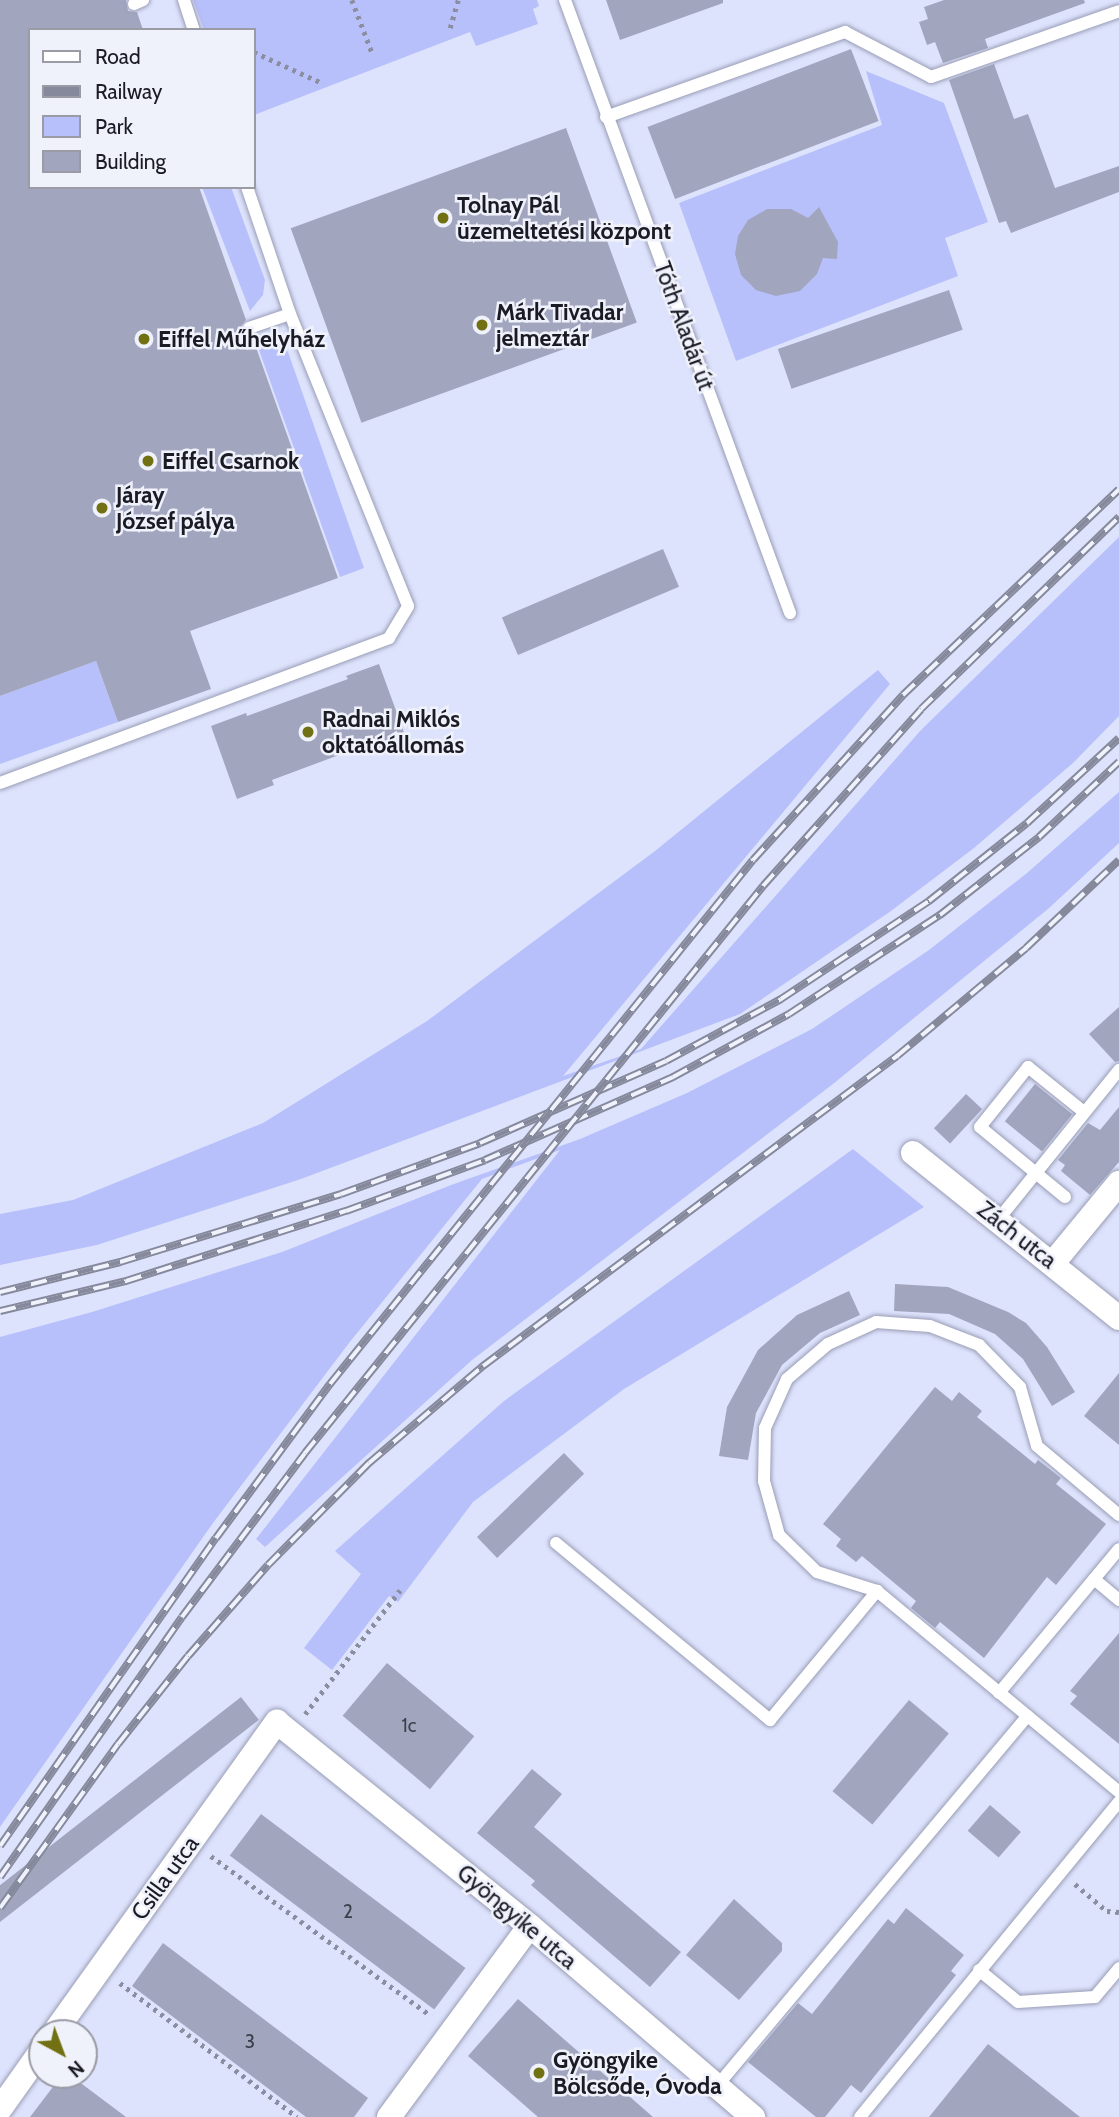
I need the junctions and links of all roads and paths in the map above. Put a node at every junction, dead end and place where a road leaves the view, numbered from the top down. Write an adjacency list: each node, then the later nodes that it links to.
1 (184, 0): 6 (lane)
2 (352, 0): 9 (path)
3 (458, 0): 7 (path)
4 (565, 0): 11 (lane, Tóth Aladár út)
5 (1119, 11): 11 (lane)
6 (193, 28)
7 (450, 28)
8 (256, 53): 10 (path)
9 (373, 55)
10 (322, 83)
11 (606, 117): 15 (lane, Tóth Aladár út)
12 (248, 189): 13 (lane)
13 (290, 314): 14 (lane); 16 (lane)
14 (249, 328)
15 (790, 613)
16 (0, 783)
17 (1119, 1070): 18 (lane)
18 (1084, 1112): 20 (lane); 20 (lane)
19 (913, 1153): 23 (street, Zách utca)
20 (1036, 1173): 22 (lane); 23 (lane)
21 (1119, 1183): 24 (street)
22 (1065, 1197)
23 (998, 1220): 24 (street, Zách utca)
24 (1053, 1263): 25 (street, Zách utca)
25 (1119, 1318)
26 (1119, 1515): 31 (lane)
27 (556, 1543): 31 (lane)
28 (1119, 1549): 29 (lane)
29 (1094, 1579): 32 (lane); 33 (lane)
30 (400, 1590): 34 (path)
31 (877, 1591): 33 (lane)
32 (1119, 1600)
33 (999, 1693): 35 (lane)
34 (304, 1715)
35 (1027, 1716): 37 (lane); 49 (lane)
36 (277, 1722): 42 (street, Gyöngyike utca); 47 (street, Csilla utca)
37 (1119, 1793)
38 (1119, 1802): 40 (lane)
39 (203, 1851): 46 (path)
40 (1061, 1872): 41 (path); 44 (lane)
41 (1119, 1912)
42 (530, 1926): 49 (street, Gyöngyike utca); 53 (street)
43 (1119, 1969): 44 (lane)
44 (979, 1970): 54 (lane)
45 (111, 1976): 52 (path)
46 (431, 2016)
47 (64, 2019)
48 (28, 2070): 50 (street)
49 (717, 2086): 51 (street, Gyöngyike utca)
50 (0, 2109)
51 (745, 2115)
52 (298, 2117)
53 (389, 2117)
54 (860, 2117)

